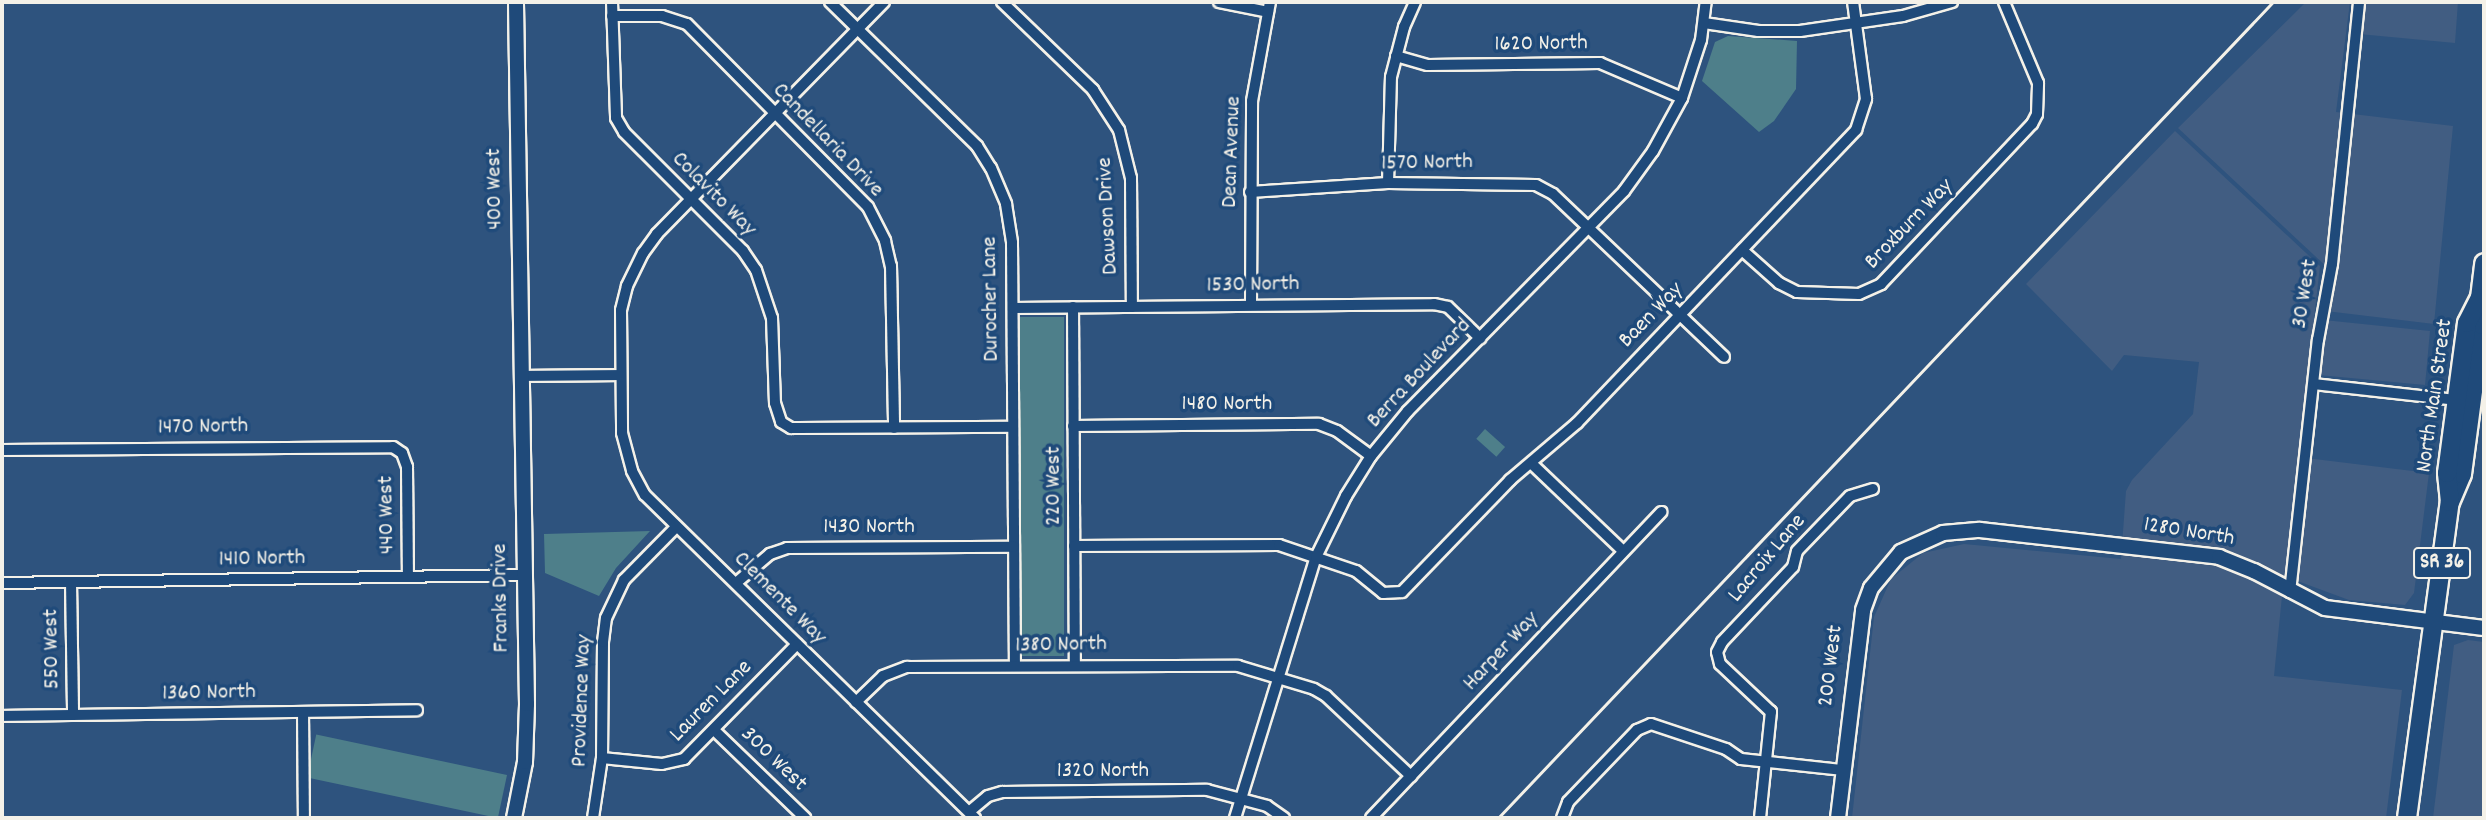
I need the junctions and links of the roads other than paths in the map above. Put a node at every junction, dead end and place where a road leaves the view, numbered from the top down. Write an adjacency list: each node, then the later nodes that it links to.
1 (516, 2): 36 (street, 400 West)
2 (612, 2): 14 (street, Colavito Way)
3 (830, 2): 17 (street, Durocher Lane)
4 (884, 2): 17 (street, Clemente Way)
5 (1002, 2): 30 (street, Dawson Drive)
6 (1219, 2): 13 (street)
7 (1415, 2): 18 (street)
8 (1706, 2): 15 (street, Berra Boulevard)
9 (1853, 2): 16 (street, Baen Way)
10 (1952, 2): 16 (street)
11 (2004, 2): 25 (street, Broxburn Way)
12 (2358, 2): 37 (street, 30 West)
13 (1269, 7): 22 (street, Dean Avenue)
14 (612, 16): 20 (street, Candellaria Drive); 23 (street, Colavito Way)
15 (1704, 23): 16 (street); 19 (street, Berra Boulevard)
16 (1856, 24): 25 (street, Baen Way)
17 (857, 29): 20 (street, Clemente Way); 31 (street, Durocher Lane)
18 (1396, 56): 19 (street, 1620 North); 21 (street)
19 (1682, 98): 24 (street, Berra Boulevard)
20 (775, 114): 23 (street, Clemente Way); 41 (street, Candellaria Drive)
21 (1388, 183): 22 (street, 1570 North); 24 (street, 1570 North)
22 (1250, 192): 28 (street, Dean Avenue)
23 (691, 199): 35 (street, Clemente Way); 41 (street, Colavito Way)
24 (1587, 227): 32 (street, 1570 North); 33 (street, Berra Boulevard)
25 (1742, 250): 32 (street, Baen Way)
26 (2484, 263): 27 (highway, North Main Street / SR 36)
27 (2480, 298): 38 (highway, North Main Street / SR 36); 47 (highway, North Main Street / SR 36)
28 (1251, 305): 30 (street, 1530 North); 33 (street, 1530 North)
29 (1073, 307): 30 (street, 1530 North); 31 (street, 1530 North); 39 (street, 220 West)
30 (1132, 307)
31 (1013, 308): 40 (street, Durocher Lane)
32 (1680, 315): 34 (street, 1570 North); 45 (street, Baen Way)
33 (1480, 338): 44 (street, Berra Boulevard)
34 (1724, 356)
35 (620, 375): 36 (street); 49 (street, Clemente Way)
36 (522, 376): 55 (street, Franks Drive)
37 (2314, 384): 38 (street); 60 (street, 30 West)
38 (2457, 400): 47 (highway, North Main Street / SR 36)
39 (1073, 426): 44 (street, 1480 North); 51 (street, 220 West)
40 (1013, 427): 41 (street); 52 (street, Durocher Lane)
41 (894, 428)
42 (2, 450): 43 (street, 1470 North)
43 (402, 453): 56 (street, 440 West)
44 (1371, 456): 54 (street, Berra Boulevard)
45 (1531, 463): 53 (street); 54 (street, Baen Way)
46 (1873, 489): 74 (street, Lacroix Lane)
47 (2450, 502): 61 (highway, North Main Street / SR 36)
48 (1661, 512): 53 (street, Harper Way)
49 (676, 527): 59 (street, Clemente Way); 73 (street, Providence Way)
50 (1919, 542): 60 (street, 1280 North); 75 (street, 200 West)
51 (1074, 545): 54 (street); 64 (street, 220 West)
52 (1014, 547): 59 (street, 1430 North); 65 (street, Durocher Lane)
53 (1623, 551): 76 (street, Harper Way)
54 (1316, 557): 66 (street, Berra Boulevard)
55 (524, 575): 56 (street, 1410 North); 81 (street, Franks Drive)
56 (408, 577): 57 (street, 1410 North)
57 (71, 582): 58 (street, 1410 North); 70 (street, 550 West)
58 (2, 583)
59 (736, 583): 63 (street, Clemente Way)
60 (2290, 592): 61 (street, 1280 North)
61 (2434, 624): 62 (street, 1280 North); 89 (highway, North Main Street / SR 36)
62 (2484, 628)
63 (797, 644): 67 (street, Clemente Way); 72 (street, Lauren Lane)
64 (1075, 665): 65 (street, 1380 North); 66 (street, 1380 North)
65 (1015, 666): 67 (street, 1380 North)
66 (1278, 678): 76 (street, 1380 North); 77 (street, Berra Boulevard)
67 (856, 702): 78 (street, Clemente Way)
68 (417, 710): 69 (street, 1360 North)
69 (303, 712): 70 (street, 1360 North); 80 (street)
70 (73, 715): 71 (street, 1360 North)
71 (2, 716)
72 (714, 730): 73 (street, Lauren Lane); 83 (street, 300 West)
73 (602, 758): 82 (street, Providence Way)
74 (1766, 762): 75 (street); 79 (street); 87 (street, Lacroix Lane)
75 (1843, 770): 88 (street, 200 West)
76 (1411, 776): 86 (street, Harper Way)
77 (1241, 799): 78 (street, 1320 North); 84 (street, Berra Boulevard); 85 (street, 1320 North)
78 (973, 815)
79 (1561, 817)
80 (304, 818)
81 (514, 818)
82 (593, 818)
83 (805, 818)
84 (1236, 818)
85 (1284, 818)
86 (1371, 818)
87 (1760, 818)
88 (1838, 818)
89 (2407, 818)

